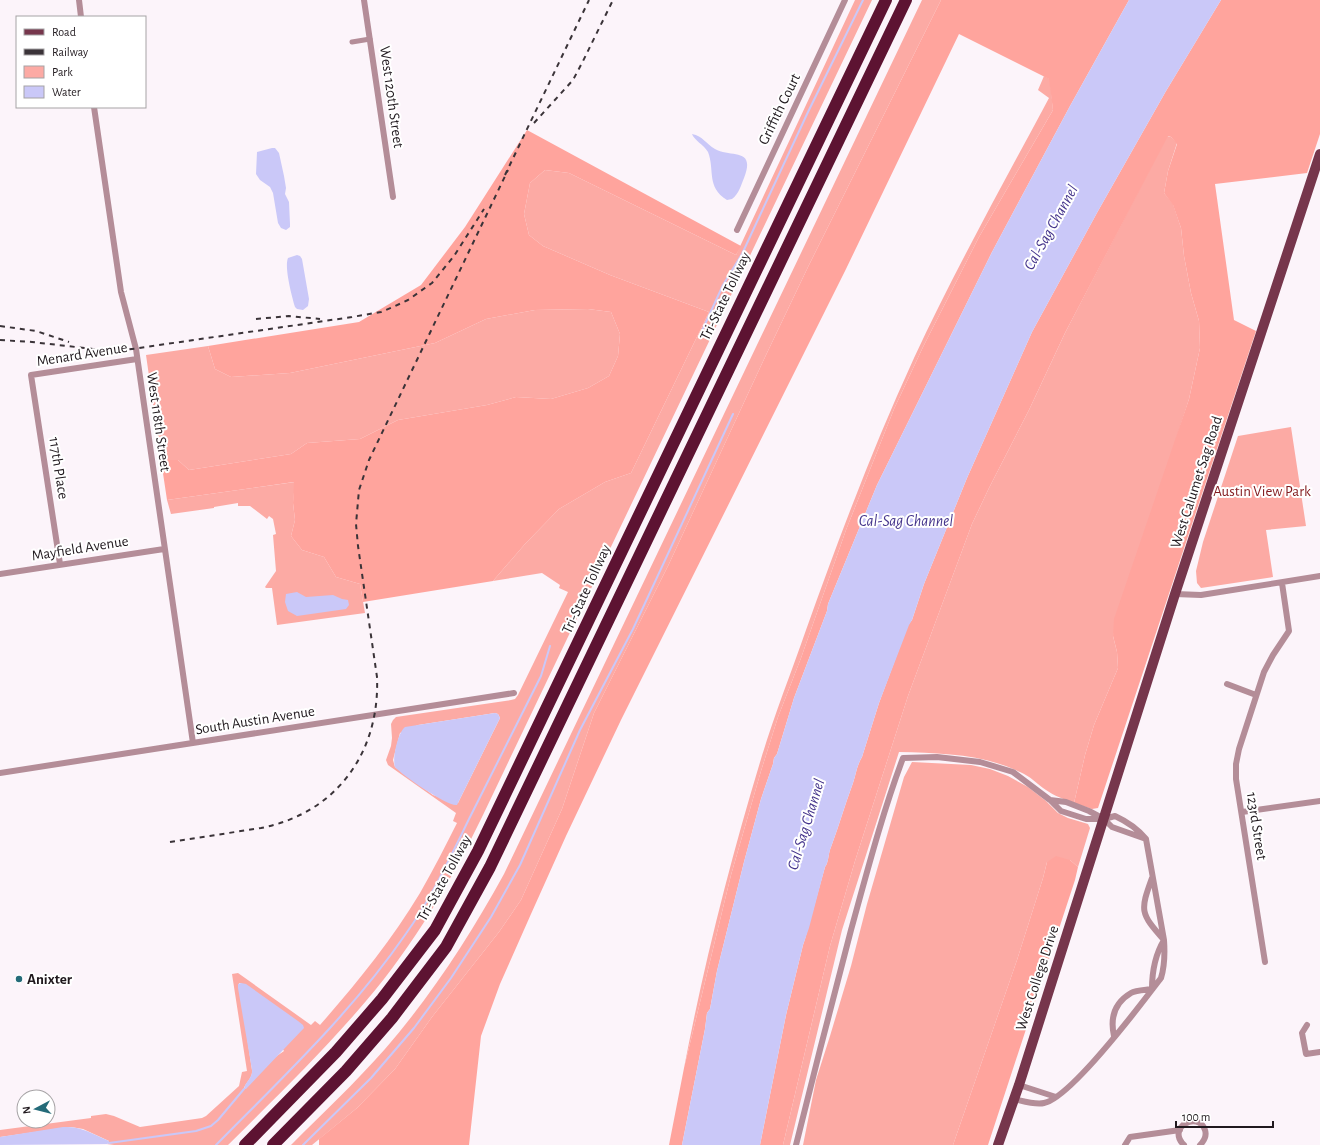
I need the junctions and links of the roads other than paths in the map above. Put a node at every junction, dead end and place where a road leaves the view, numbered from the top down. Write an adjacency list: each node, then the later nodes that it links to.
1 (79, 0): 6 (street)
2 (364, 0): 7 (street, West 120th Street)
3 (846, 0): 13 (street, Griffith Court)
4 (886, 0): 43 (highway, Tri-State Tollway)
5 (906, 0): 44 (highway)
6 (81, 16)
7 (370, 39): 8 (street); 12 (street, West 120th Street)
8 (352, 42)
9 (94, 108): 14 (street, West 118th Street)
10 (1320, 154): 11 (main road, West Calumet Sag Road)
11 (1317, 174): 21 (main road, West Calumet Sag Road)
12 (393, 197)
13 (736, 230)
14 (137, 359): 15 (street, Menard Avenue); 16 (street, West 118th Street)
15 (31, 375): 17 (street, 117th Place)
16 (164, 549): 17 (street, Mayfield Avenue); 25 (street, West 118th Street)
17 (60, 564): 18 (street, Mayfield Avenue)
18 (0, 574)
19 (1320, 576): 20 (street)
20 (1282, 583): 21 (street); 24 (street, 123rd Street)
21 (1175, 594): 30 (main road, West Calumet Sag Road)
22 (1227, 684): 24 (street)
23 (514, 693): 25 (street, South Austin Avenue)
24 (1256, 695): 29 (street, 123rd Street)
25 (193, 743): 26 (street, South Austin Avenue)
26 (0, 773)
27 (1050, 800): 30 (street); 30 (street); 45 (street)
28 (1320, 801): 29 (street)
29 (1242, 812): 34 (street, 123rd Street)
30 (1104, 819): 31 (street); 31 (street); 39 (main road, West College Drive)
31 (1146, 839): 32 (street)
32 (1152, 877): 33 (street); 33 (street)
33 (1164, 940): 35 (street); 35 (street)
34 (1265, 962)
35 (1152, 989): 37 (street); 37 (street)
36 (1307, 1025): 38 (street)
37 (1114, 1036): 40 (street)
38 (1320, 1052)
39 (1019, 1085): 40 (street); 41 (main road, West College Drive)
40 (1056, 1097): 41 (street)
41 (1014, 1099): 46 (main road, West College Drive)
42 (1180, 1130): 47 (street); 48 (street); 49 (street)
43 (245, 1145)
44 (273, 1145)
45 (796, 1145)
46 (998, 1145)
47 (1125, 1145)
48 (1184, 1145)
49 (1200, 1145)

